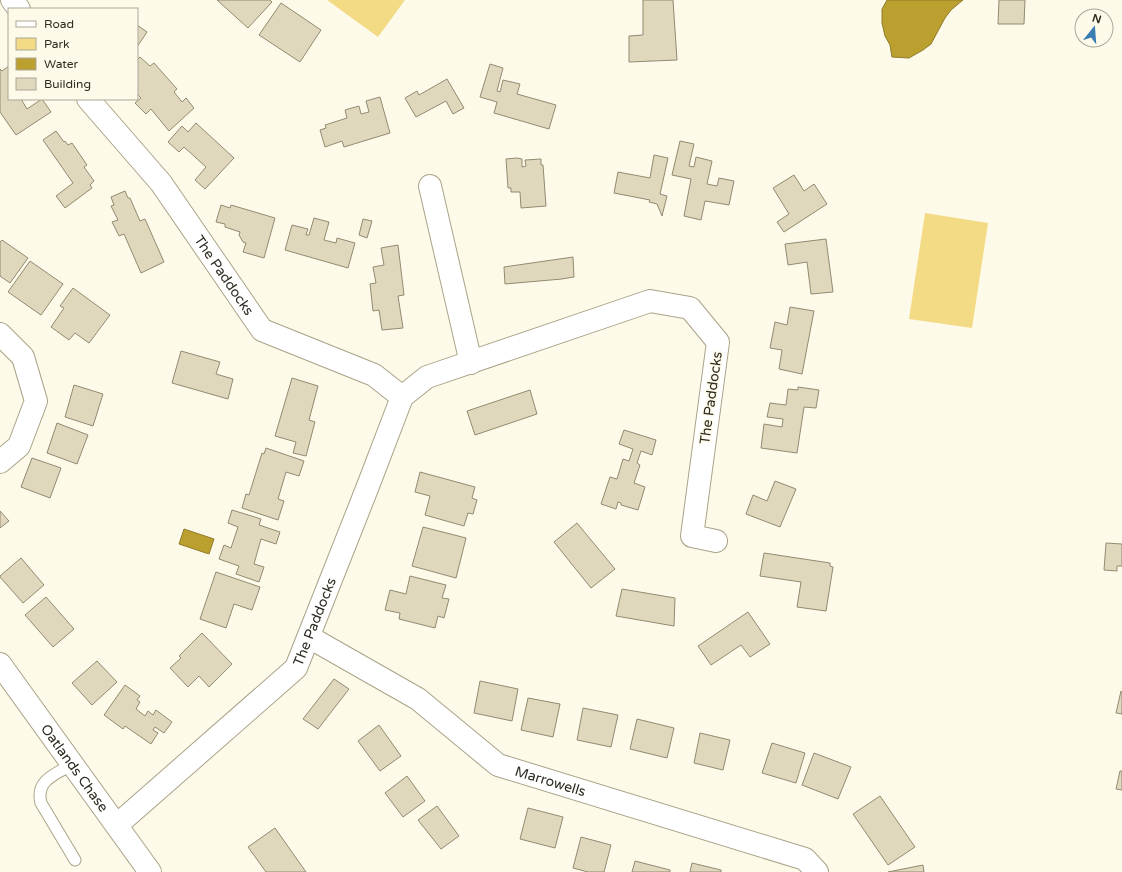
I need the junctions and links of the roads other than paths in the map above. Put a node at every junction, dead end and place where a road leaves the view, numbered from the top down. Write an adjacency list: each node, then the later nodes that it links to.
1 (12, 0): 2 (street)
2 (18, 8)
3 (89, 100): 7 (street, The Paddocks)
4 (430, 186): 6 (street)
5 (0, 334): 8 (street)
6 (471, 363): 7 (street, The Paddocks); 9 (street, The Paddocks)
7 (402, 397): 10 (street, The Paddocks)
8 (0, 462)
9 (716, 541)
10 (309, 637): 13 (street, The Paddocks); 16 (street, Marrowells)
11 (3, 676): 12 (street, Oatlands Chase)
12 (73, 764): 13 (street, Oatlands Chase); 14 (lane)
13 (117, 825): 15 (street, Oatlands Chase)
14 (75, 860)
15 (150, 872)
16 (817, 872)

